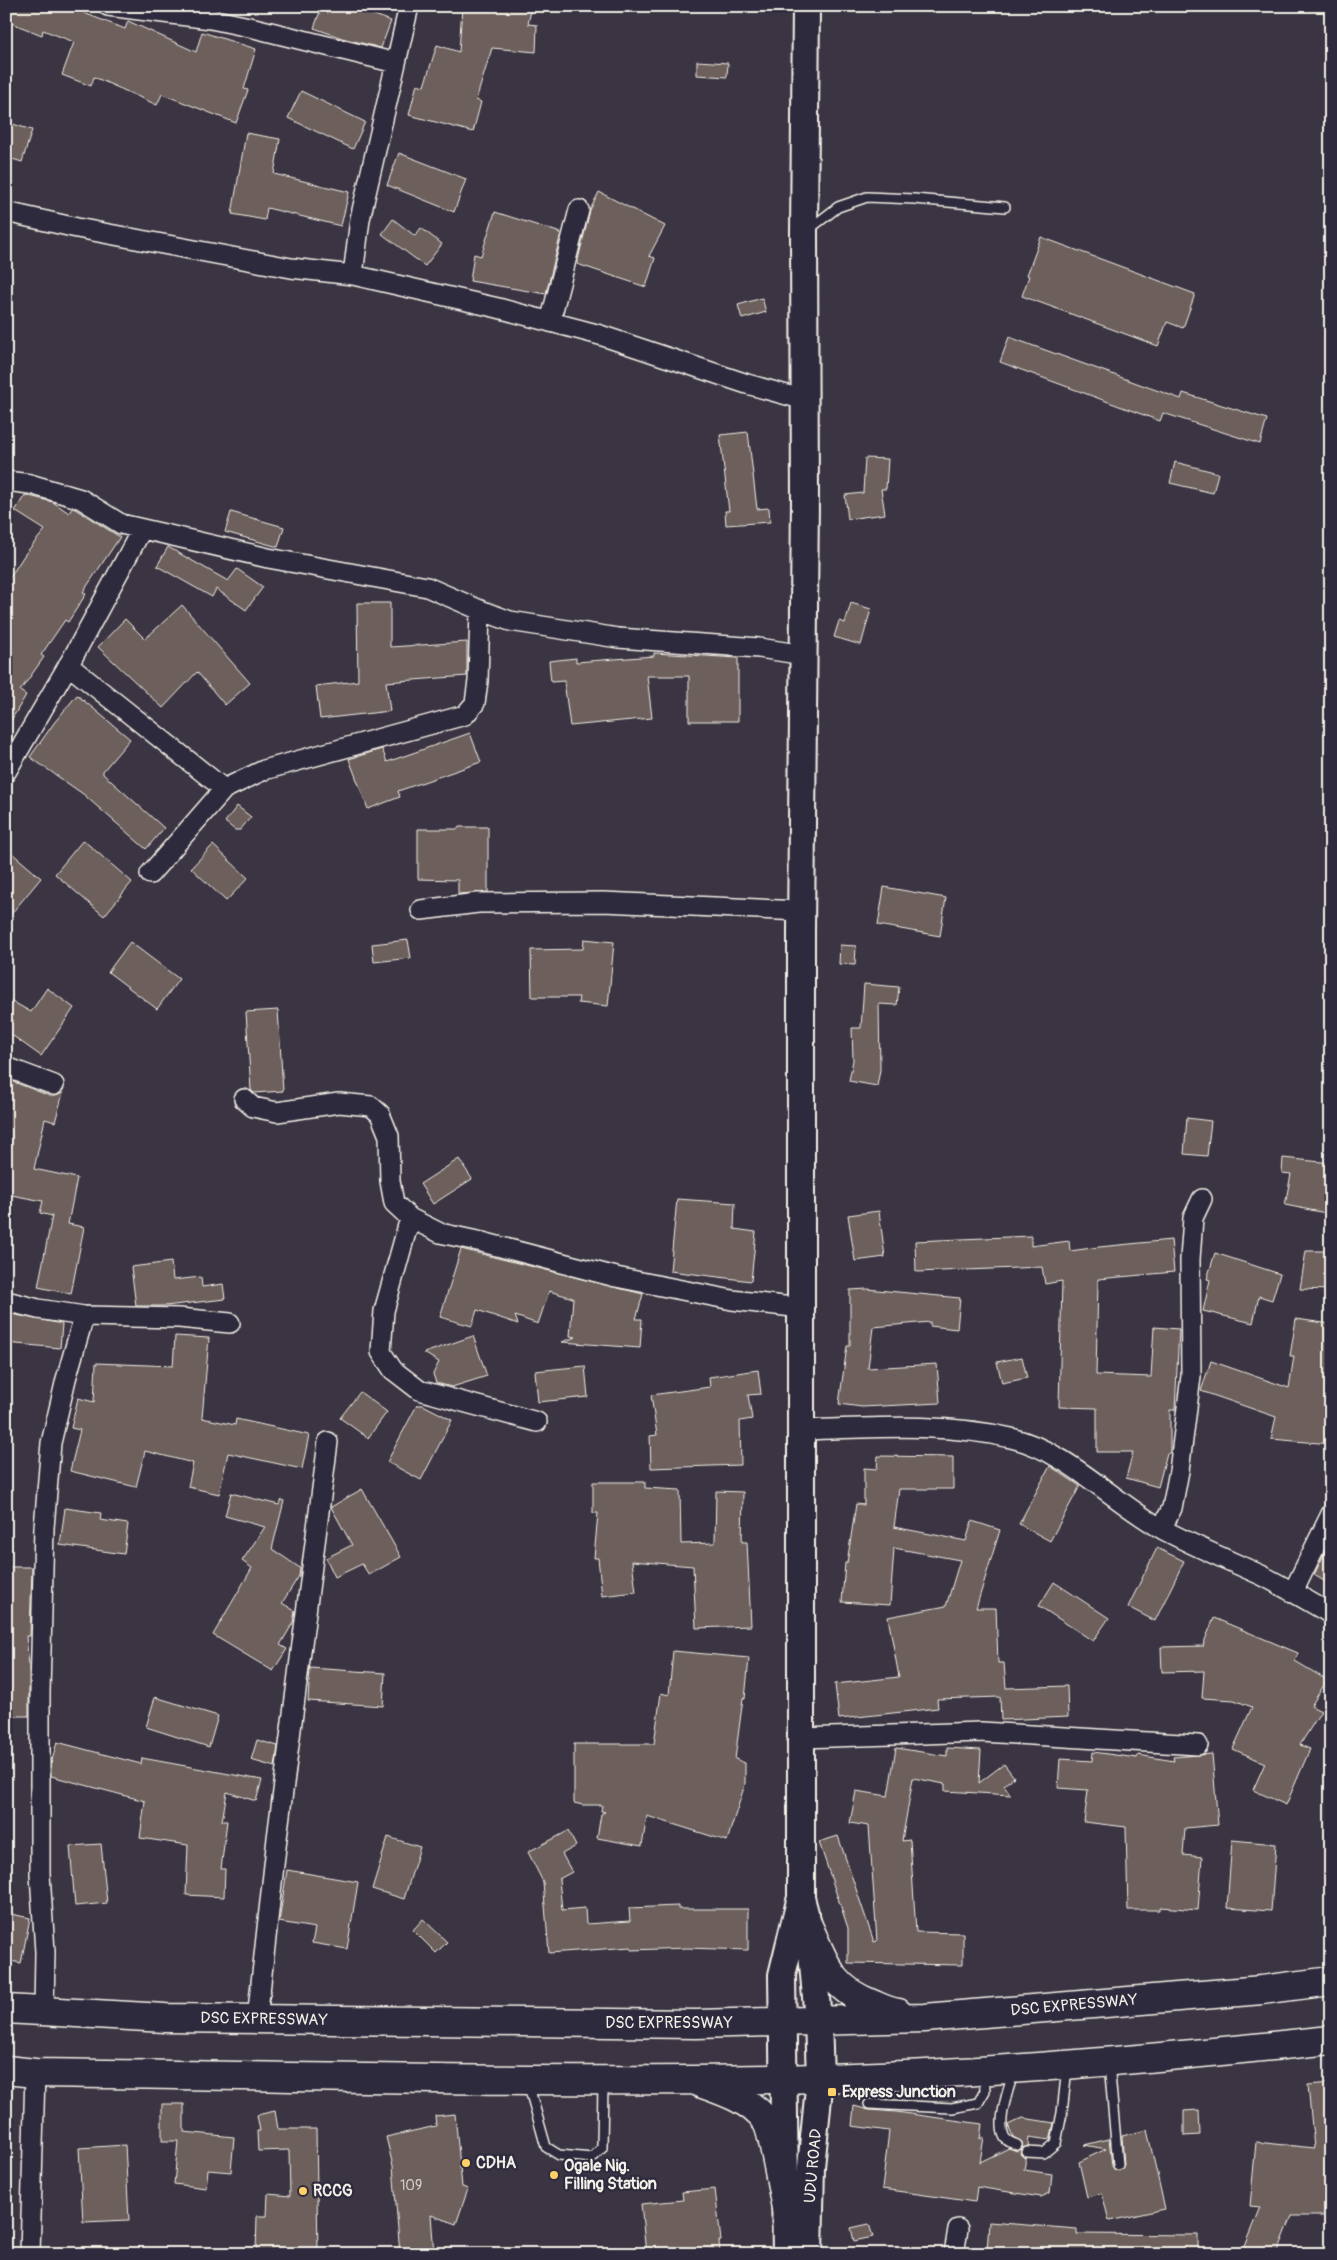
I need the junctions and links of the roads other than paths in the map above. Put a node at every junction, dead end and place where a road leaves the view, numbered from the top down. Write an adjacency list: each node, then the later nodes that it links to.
1 (108, 6): 4 (street)
2 (409, 6): 4 (street)
3 (806, 6): 8 (main road)
4 (396, 63): 9 (street)
5 (1005, 207): 8 (lane)
6 (579, 210): 10 (street)
7 (6, 212): 9 (street)
8 (804, 233): 11 (main road)
9 (353, 275): 10 (street)
10 (550, 322): 11 (street)
11 (806, 400): 15 (main road)
12 (6, 481): 13 (street)
13 (142, 529): 14 (street); 16 (street)
14 (480, 610): 15 (street); 19 (street)
15 (804, 655): 22 (main road)
16 (68, 666): 17 (street); 19 (street)
17 (13, 743): 18 (street)
18 (6, 772)
19 (224, 789): 20 (street)
20 (150, 874)
21 (421, 910): 22 (street)
22 (801, 911): 29 (main road)
23 (6, 1067): 24 (street)
24 (54, 1085)
25 (244, 1099): 27 (street)
26 (1202, 1199): 36 (street)
27 (410, 1218): 29 (street); 32 (street)
28 (6, 1301): 30 (street)
29 (801, 1308): 33 (main road)
30 (84, 1316): 31 (street); 45 (street)
31 (230, 1323)
32 (537, 1422)
33 (800, 1430): 36 (street); 39 (main road)
34 (328, 1442): 47 (street)
35 (1331, 1514): 37 (street)
36 (1162, 1528): 37 (street)
37 (1293, 1592): 38 (street)
38 (1331, 1614)
39 (802, 1738): 40 (street); 41 (main road)
40 (1198, 1745)
41 (801, 1898): 42 (main road, UDU ROAD); 49 (main road, UDU ROAD)
42 (808, 1928): 46 (main road); 48 (main road, UDU ROAD)
43 (1331, 1981): 46 (main road, DSC EXPRESSWAY)
44 (6, 2009): 45 (main road, DSC EXPRESSWAY)
45 (44, 2011): 47 (main road, DSC EXPRESSWAY)
46 (924, 2018): 48 (main road, DSC EXPRESSWAY)
47 (258, 2019): 49 (main road, DSC EXPRESSWAY)
48 (818, 2020): 49 (main road, DSC EXPRESSWAY); 59 (main road, UDU ROAD)
49 (783, 2021): 58 (main road, UDU ROAD)
50 (1331, 2040): 51 (main road)
51 (1109, 2063): 52 (main road); 65 (lane)
52 (1067, 2065): 53 (main road); 64 (lane)
53 (1015, 2068): 55 (main road); 63 (lane)
54 (6, 2070): 56 (main road)
55 (984, 2070): 59 (main road); 62 (lane)
56 (35, 2073): 60 (main road); 68 (street)
57 (687, 2078): 58 (main road); 61 (main road); 66 (main road)
58 (785, 2078): 59 (main road); 66 (main road, UDU ROAD)
59 (820, 2078): 70 (main road, UDU ROAD)
60 (527, 2080): 61 (main road); 61 (lane)
61 (603, 2080)
62 (869, 2104)
63 (1017, 2144)
64 (1027, 2152)
65 (1118, 2165)
66 (786, 2208): 69 (main road, UDU ROAD)
67 (958, 2229): 71 (street)
68 (30, 2254)
69 (786, 2254)
70 (809, 2254)
71 (954, 2254)

